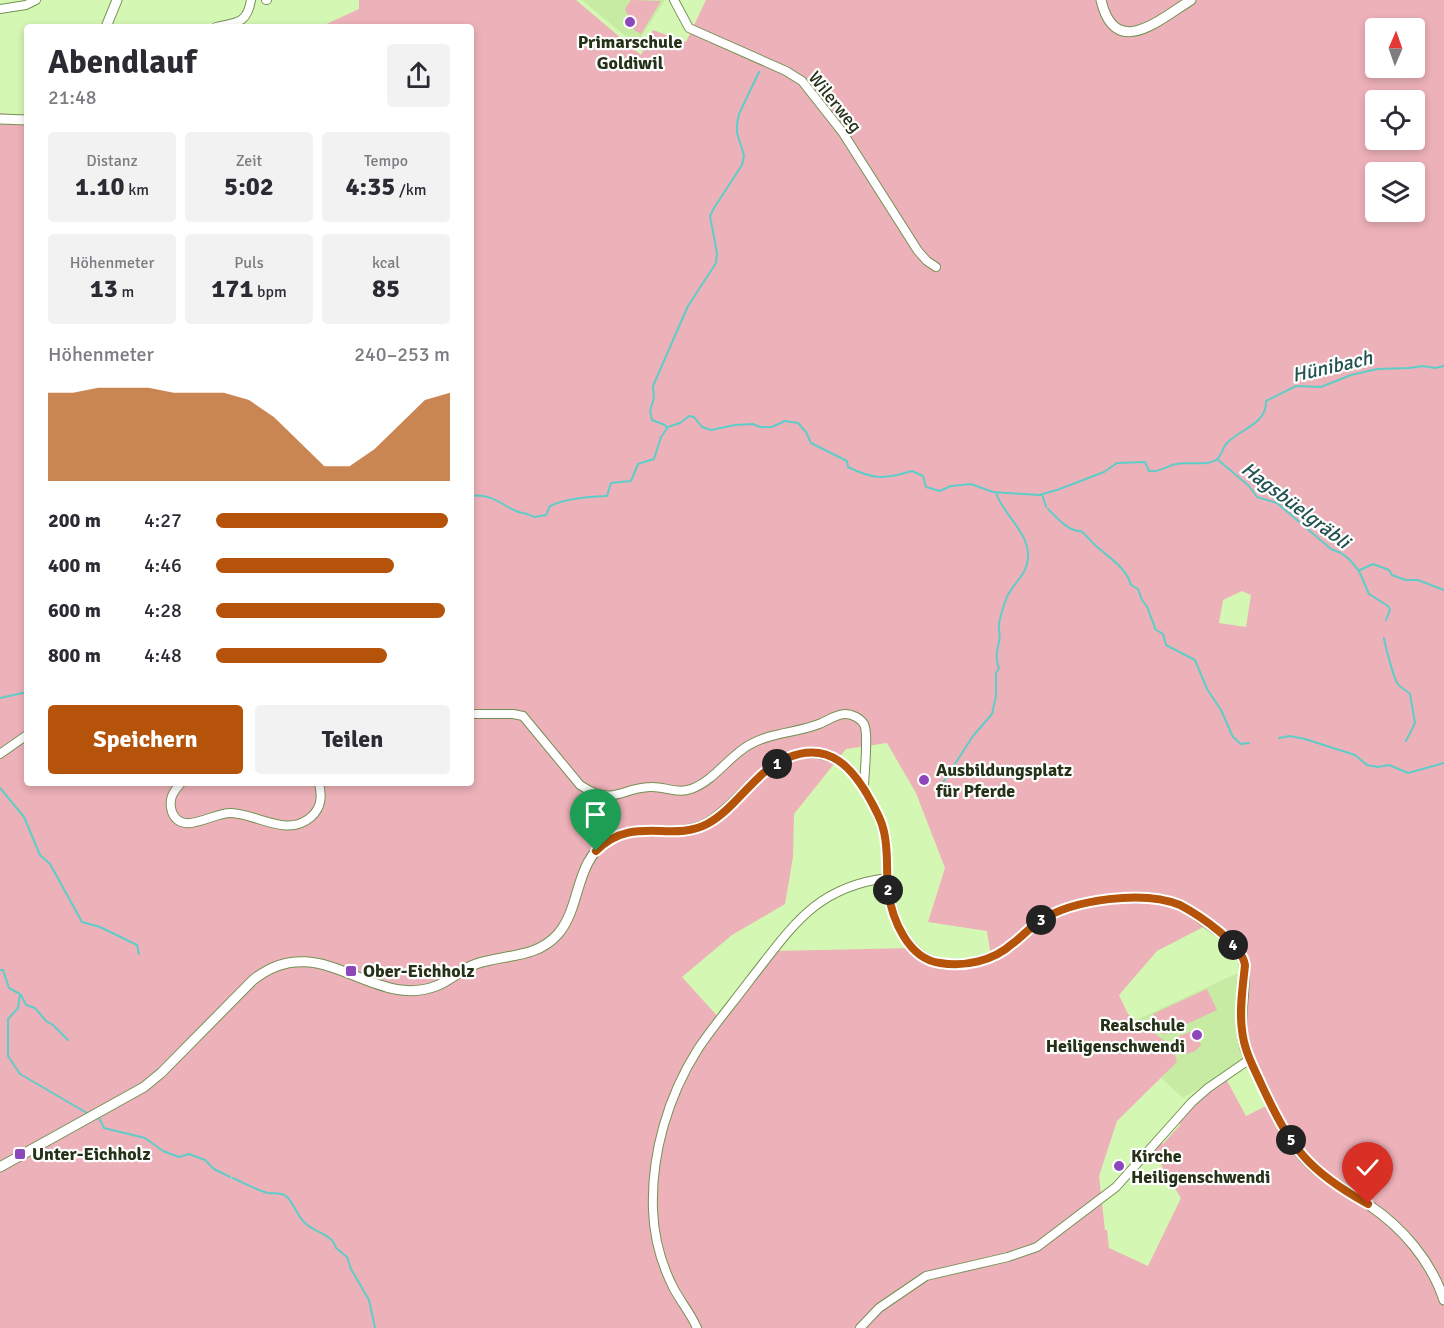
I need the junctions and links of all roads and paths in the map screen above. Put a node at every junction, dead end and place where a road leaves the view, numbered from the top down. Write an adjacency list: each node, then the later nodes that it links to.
1 (36, 0): 7 (street)
2 (117, 0): 8 (street)
3 (251, 0): 9 (street)
4 (674, 0): 12 (street, Wilerweg)
5 (1101, 0): 6 (street)
6 (1191, 0)
7 (0, 9)
8 (107, 24)
9 (228, 24)
10 (0, 119): 11 (street)
11 (24, 120)
12 (936, 267)
13 (474, 714): 18 (street)
14 (24, 737): 15 (street)
15 (0, 754)
16 (180, 786): 17 (street)
17 (320, 786)
18 (864, 789): 19 (street); 21 (street)
19 (887, 878): 20 (street); 23 (street)
20 (1250, 1059): 22 (street); 24 (street)
21 (0, 1167)
22 (1444, 1300)
23 (697, 1328)
24 (860, 1328)

